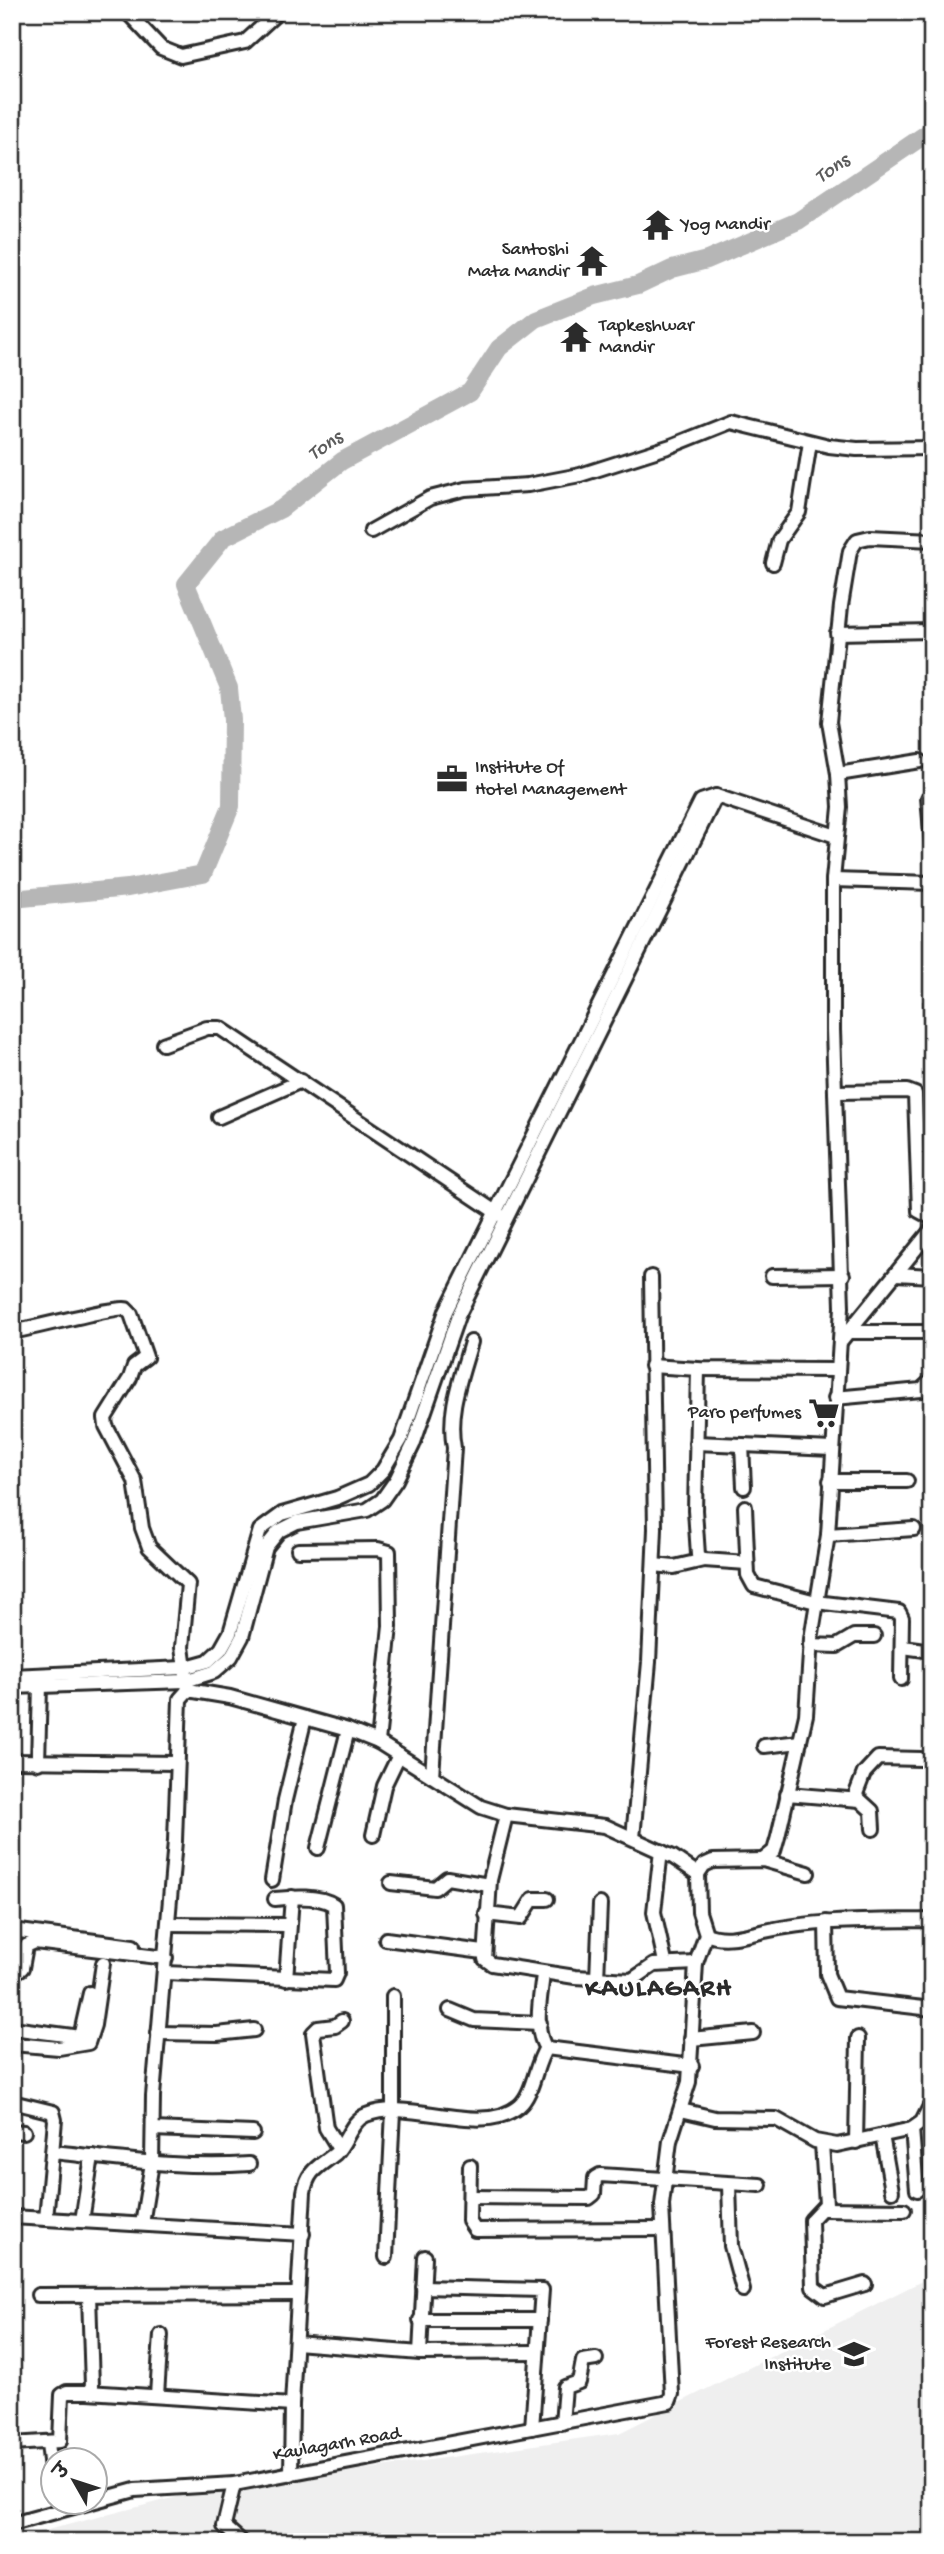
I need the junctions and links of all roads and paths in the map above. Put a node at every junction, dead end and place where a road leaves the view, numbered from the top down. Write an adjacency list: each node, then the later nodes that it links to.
1 (127, 12): 2 (street)
2 (278, 12)
3 (810, 442): 4 (street); 5 (street); 7 (street)
4 (932, 448)
5 (372, 531)
6 (932, 540): 9 (street)
7 (773, 563)
8 (931, 631): 9 (street)
9 (837, 633): 11 (street)
10 (920, 761): 11 (street)
11 (838, 774): 14 (street)
12 (716, 796): 14 (street); 18 (street); 18 (street)
13 (928, 798): 15 (street)
14 (836, 836): 16 (street)
15 (932, 842)
16 (833, 880): 17 (street); 21 (street)
17 (932, 883)
18 (652, 912): 23 (street)
19 (163, 1044): 20 (street)
20 (301, 1081): 22 (street); 23 (street)
21 (835, 1092): 24 (street); 27 (street)
22 (219, 1117)
23 (501, 1215): 60 (street); 60 (street)
24 (932, 1218)
25 (932, 1229): 26 (street)
26 (896, 1274): 29 (street); 32 (street)
27 (843, 1275): 28 (street); 35 (street)
28 (772, 1276)
29 (932, 1276)
30 (651, 1277): 36 (street)
31 (12, 1332): 60 (street)
32 (851, 1332): 33 (street); 35 (street)
33 (932, 1332)
34 (471, 1342): 74 (street)
35 (840, 1342): 38 (street)
36 (651, 1366): 37 (street); 53 (street)
37 (698, 1369): 38 (street); 41 (street)
38 (836, 1370): 40 (street)
39 (932, 1380): 40 (street)
40 (835, 1398): 43 (street)
41 (696, 1443): 42 (street); 51 (street)
42 (743, 1445): 43 (street); 46 (street)
43 (832, 1449): 44 (street)
44 (830, 1481): 45 (street); 49 (street)
45 (907, 1481)
46 (744, 1487)
47 (745, 1507): 52 (street)
48 (914, 1529): 49 (street)
49 (828, 1535): 54 (street)
50 (298, 1550): 66 (street)
51 (704, 1560): 52 (street); 53 (street)
52 (747, 1563): 54 (street)
53 (654, 1565): 80 (street)
54 (816, 1602): 56 (street); 57 (street)
55 (874, 1636): 56 (street)
56 (810, 1645): 67 (street)
57 (903, 1647): 58 (street); 61 (street)
58 (932, 1651)
59 (12, 1676): 60 (street)
60 (186, 1679): 62 (street); 64 (street); 73 (street)
61 (901, 1679)
62 (40, 1685): 63 (street); 72 (street)
63 (12, 1687)
64 (305, 1718): 65 (street); 86 (street)
65 (348, 1731): 66 (street); 81 (street)
66 (378, 1742): 69 (street)
67 (800, 1742): 68 (street); 75 (street)
68 (764, 1746)
69 (399, 1755): 74 (street); 79 (street)
70 (921, 1759): 76 (street)
71 (12, 1761): 72 (street)
72 (38, 1763): 73 (street)
73 (177, 1763): 96 (street)
74 (432, 1776): 77 (street)
75 (787, 1794): 76 (street); 83 (street)
76 (854, 1799): 78 (street)
77 (506, 1815): 80 (street); 88 (street)
78 (873, 1829)
79 (373, 1835)
80 (633, 1838): 82 (street)
81 (318, 1848)
82 (661, 1851): 85 (street); 105 (street)
83 (763, 1860): 84 (street); 85 (street)
84 (808, 1873)
85 (698, 1874): 99 (street)
86 (272, 1880)
87 (391, 1883): 88 (street)
88 (489, 1885): 93 (street)
89 (292, 1897): 90 (street); 97 (street); 110 (street)
90 (275, 1899)
91 (547, 1899): 93 (street)
92 (600, 1904): 111 (street)
93 (486, 1914): 102 (street)
94 (932, 1920): 95 (street)
95 (826, 1922): 99 (street); 114 (street)
96 (168, 1924): 97 (street); 104 (street)
97 (288, 1925): 110 (street)
98 (12, 1930): 101 (street)
99 (706, 1934): 106 (street)
100 (386, 1939): 102 (street)
101 (146, 1948)
102 (484, 1952): 108 (street)
103 (100, 1957): 104 (street); 109 (street); 117 (street); 123 (street)
104 (166, 1958): 107 (street)
105 (665, 1962): 106 (street); 111 (street)
106 (696, 1963): 122 (street)
107 (165, 1973): 110 (street); 120 (street)
108 (542, 1973): 111 (street); 116 (street)
109 (12, 1974)
110 (286, 1979)
111 (597, 1979)
112 (393, 1996): 129 (street)
113 (450, 2010): 116 (street)
114 (932, 2010)
115 (342, 2021): 136 (street)
116 (540, 2022): 124 (street)
117 (12, 2028)
118 (254, 2030): 120 (street)
119 (753, 2033): 122 (street)
120 (158, 2034): 130 (street)
121 (858, 2038): 134 (street)
122 (691, 2039): 125 (street)
123 (12, 2044)
124 (546, 2048): 125 (street); 129 (street)
125 (692, 2066): 128 (street)
126 (12, 2102): 137 (street)
127 (932, 2102): 131 (street)
128 (681, 2110): 135 (street); 142 (street)
129 (393, 2111): 136 (street); 156 (street)
130 (153, 2129): 132 (street); 139 (street)
131 (912, 2129): 133 (street); 145 (street)
132 (253, 2133)
133 (882, 2135): 134 (street); 146 (street)
134 (856, 2142): 135 (street)
135 (822, 2144): 148 (street)
136 (339, 2149): 155 (street)
137 (54, 2152): 138 (street); 151 (street)
138 (92, 2156): 139 (street); 152 (street)
139 (152, 2163): 140 (street); 153 (street)
140 (249, 2164)
141 (470, 2166): 147 (street)
142 (664, 2177): 143 (street); 147 (street); 154 (street)
143 (729, 2185): 144 (street); 160 (street)
144 (760, 2185)
145 (917, 2190)
146 (892, 2191)
147 (470, 2197): 154 (street)
148 (822, 2209): 149 (street); 158 (street)
149 (904, 2210)
150 (12, 2217): 151 (street)
151 (46, 2219): 152 (street)
152 (82, 2221): 153 (street)
153 (142, 2224): 155 (street)
154 (662, 2229): 174 (street, Kaulagarh Road)
155 (303, 2234): 161 (street)
156 (386, 2257)
157 (425, 2257): 159 (street)
158 (865, 2284)
159 (423, 2287): 164 (street); 165 (street)
160 (743, 2290)
161 (298, 2294): 163 (street); 167 (street)
162 (38, 2295): 163 (street)
163 (89, 2295): 171 (street)
164 (420, 2320): 165 (street); 168 (street)
165 (540, 2320): 169 (street)
166 (161, 2335): 172 (street)
167 (296, 2343): 168 (street); 173 (street)
168 (420, 2353): 169 (street)
169 (536, 2353): 175 (street)
170 (596, 2359): 174 (street)
171 (88, 2392): 172 (street); 176 (street)
172 (157, 2395): 173 (street)
173 (292, 2405): 179 (street)
174 (562, 2423): 175 (street, Kaulagarh Road)
175 (533, 2428): 179 (street, Kaulagarh Road)
176 (48, 2443): 177 (street); 178 (street)
177 (12, 2444)
178 (48, 2446)
179 (291, 2474): 180 (street, Kaulagarh Road)
180 (234, 2484): 181 (street, Kaulagarh Road); 184 (street)
181 (108, 2496)
182 (38, 2514): 183 (street, Kaulagarh Road)
183 (12, 2524)
184 (242, 2542)

